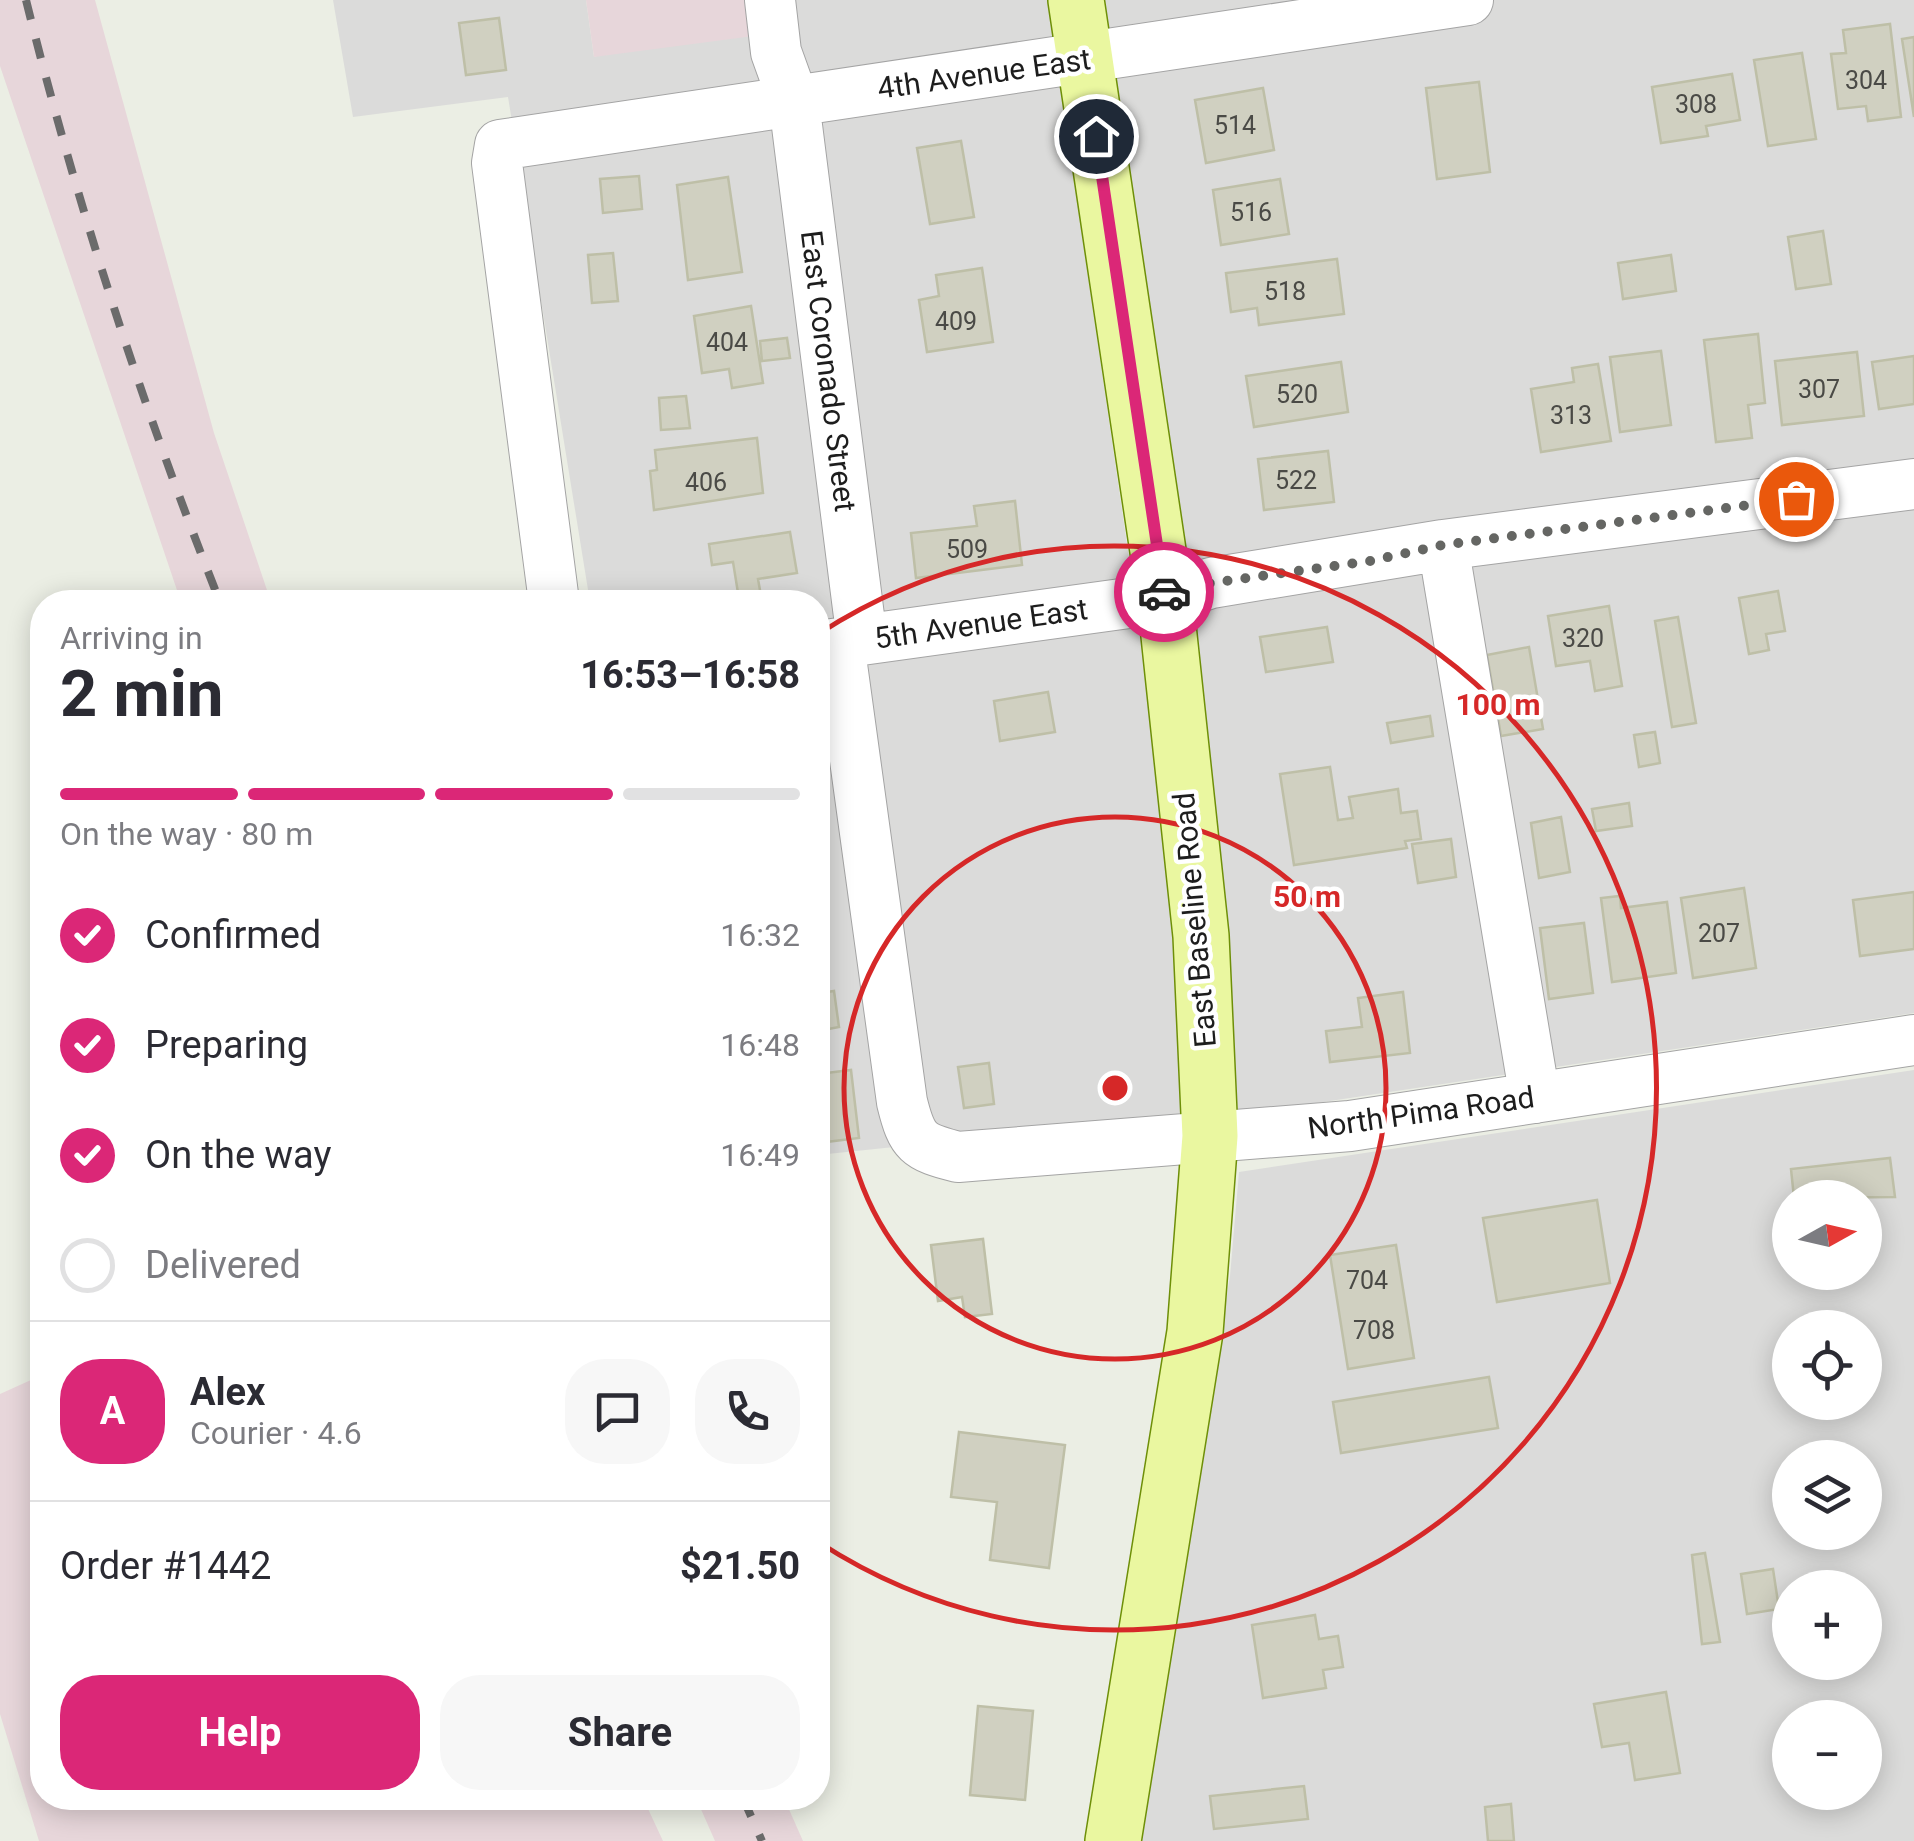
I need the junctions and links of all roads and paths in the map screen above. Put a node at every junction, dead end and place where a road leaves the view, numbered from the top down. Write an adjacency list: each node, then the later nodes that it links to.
1 (770, 0): 5 (street, East Coronado Street)
2 (1076, 0): 4 (main road, East Baseline Road)
3 (1468, 0): 4 (street, 4th Avenue East)
4 (1084, 60): 5 (street, 4th Avenue East); 9 (main road, East Baseline Road)
5 (794, 102): 8 (street, 4th Avenue East); 10 (street, East Coronado Street)
6 (1914, 484): 7 (street, 5th Avenue East)
7 (1443, 545): 9 (street, 5th Avenue East); 12 (street)
8 (552, 590)
9 (1164, 598): 10 (street, 5th Avenue East); 13 (main road, East Baseline Road)
10 (840, 643): 14 (street, East Coronado Street)
11 (1914, 1040): 12 (street, North Pima Road)
12 (1535, 1098): 13 (street, North Pima Road)
13 (1210, 1136): 14 (street, North Pima Road); 15 (main road, East Baseline Road)
14 (925, 1149)
15 (1113, 1841)

